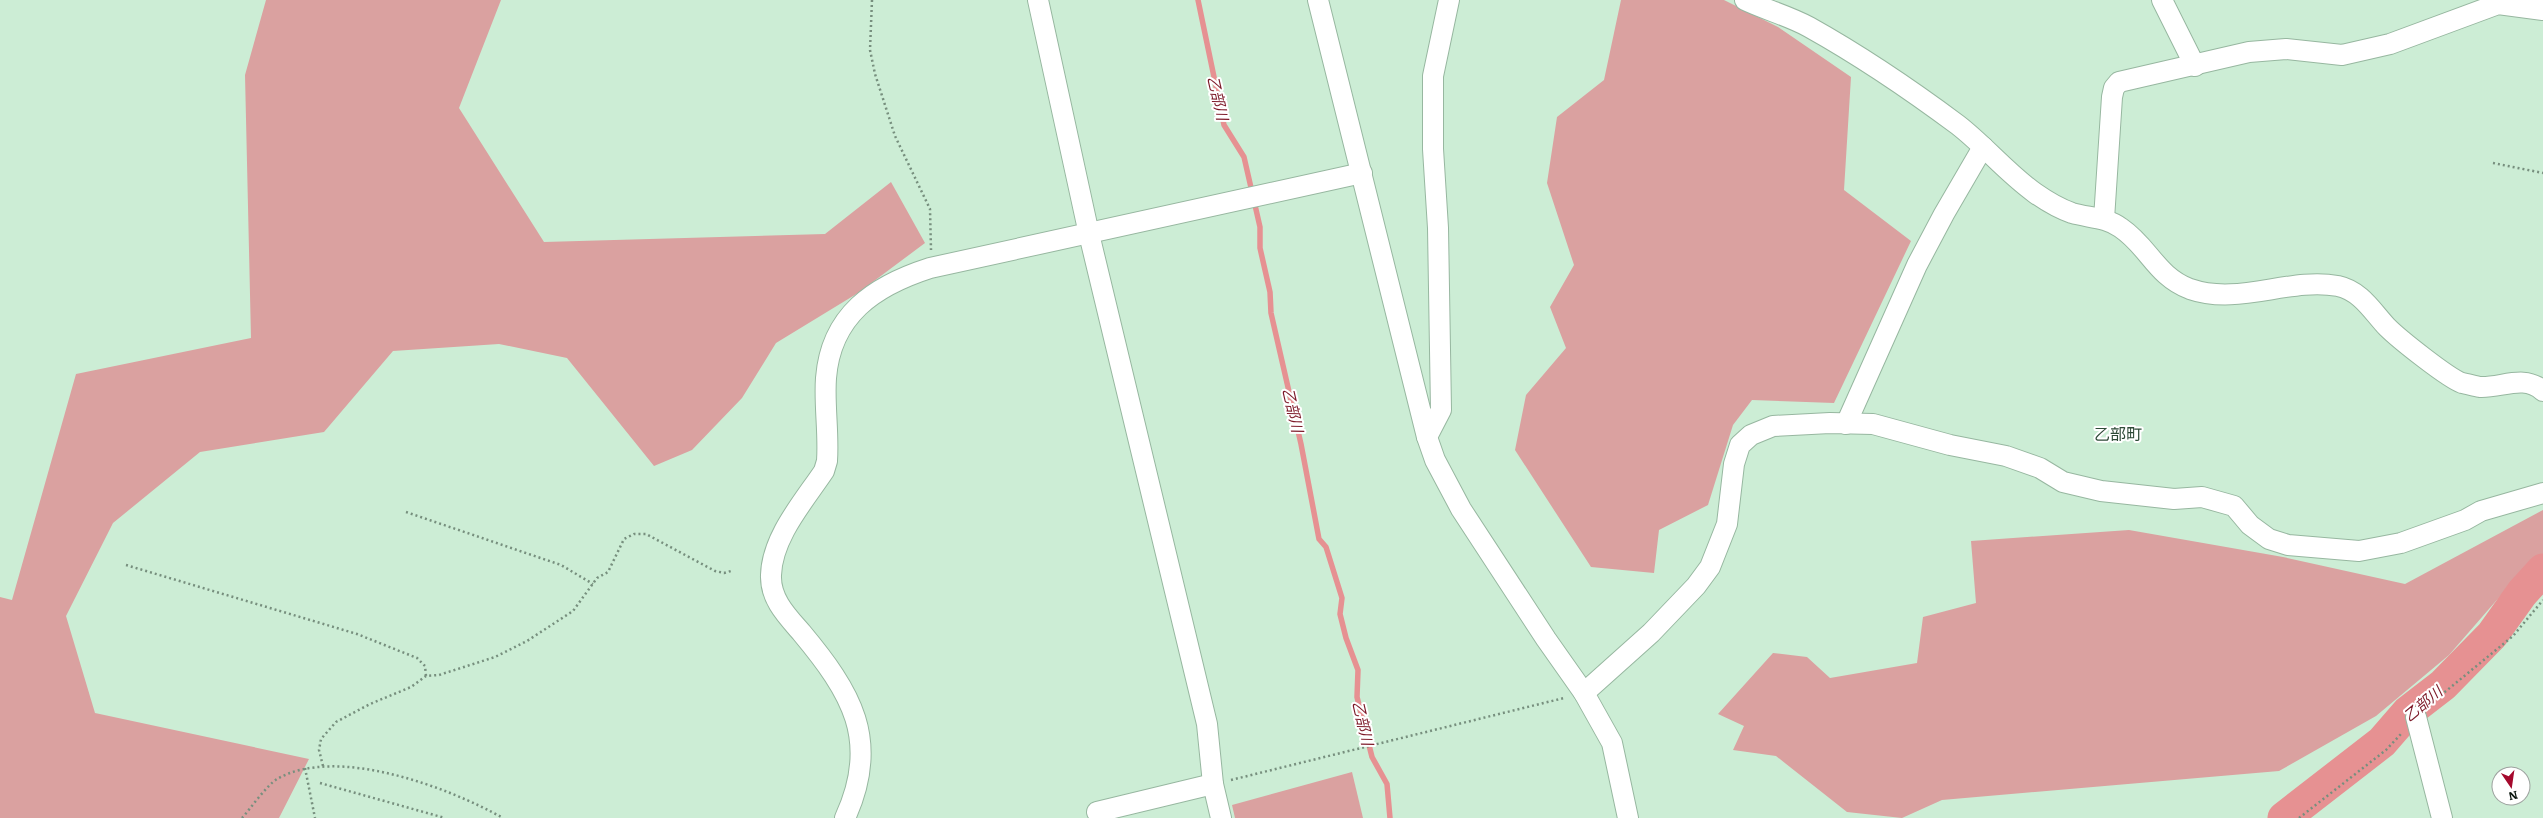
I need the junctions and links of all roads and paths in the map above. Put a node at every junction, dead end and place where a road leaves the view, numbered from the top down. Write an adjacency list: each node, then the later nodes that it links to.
1 (872, 0): 15 (path)
2 (1038, 0): 14 (street)
3 (1318, 0): 11 (street)
4 (1449, 0): 18 (street)
5 (1745, 0): 9 (street)
6 (2162, 0): 8 (street)
7 (2543, 10): 8 (street)
8 (2195, 66): 13 (street)
9 (1983, 147): 13 (street); 17 (street)
10 (2493, 163): 12 (path)
11 (1362, 173): 14 (street); 18 (street)
12 (2543, 173)
13 (2104, 219): 16 (street)
14 (1089, 234): 15 (street); 30 (street)
15 (930, 268): 36 (street)
16 (2543, 391)
17 (1846, 424): 19 (street); 25 (street)
18 (1427, 437): 25 (street)
19 (2543, 493)
20 (406, 512): 23 (path)
21 (126, 565): 24 (path)
22 (731, 571): 23 (path)
23 (593, 585): 24 (path)
24 (426, 676): 27 (path)
25 (1584, 693): 30 (path); 38 (street)
26 (2416, 717): 39 (street)
27 (323, 766): 28 (path); 35 (path)
28 (305, 768): 32 (path); 33 (path)
29 (320, 783): 34 (path)
30 (1213, 784): 31 (street); 37 (street)
31 (1097, 812)
32 (242, 818)
33 (315, 818)
34 (445, 818)
35 (503, 818)
36 (845, 818)
37 (1221, 818)
38 (1628, 818)
39 (2442, 818)

